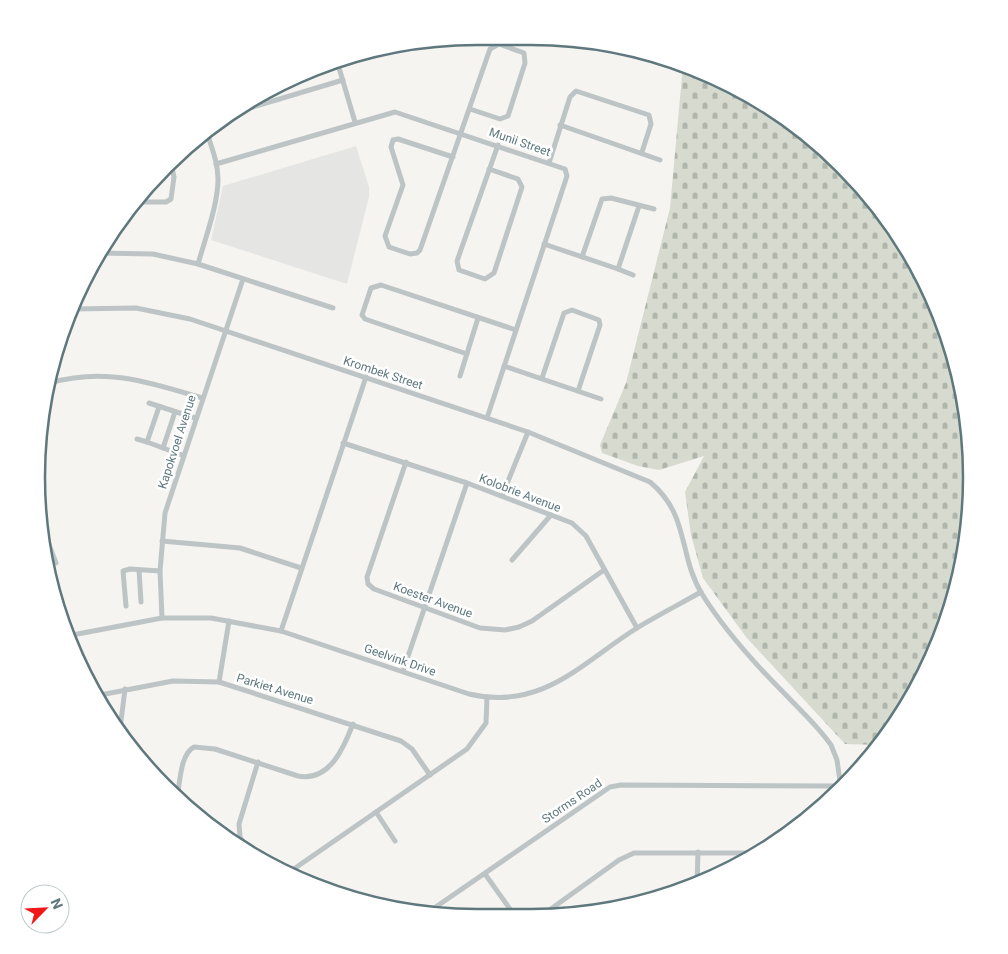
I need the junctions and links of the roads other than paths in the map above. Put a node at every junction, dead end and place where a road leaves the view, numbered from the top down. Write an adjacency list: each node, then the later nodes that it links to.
1 (496, 45): 6 (street)
2 (502, 45): 6 (street)
3 (339, 68): 4 (street)
4 (343, 80): 5 (street); 7 (street)
5 (256, 106)
6 (470, 109): 9 (street)
7 (355, 122): 9 (street, Munii Street); 16 (street, Munii Street)
8 (560, 125): 12 (street); 12 (street); 15 (street)
9 (461, 132): 11 (street, Munii Street); 13 (street)
10 (208, 138): 16 (street)
11 (498, 145): 15 (street, Munii Street); 17 (street)
12 (642, 152): 14 (street)
13 (453, 156): 13 (street)
14 (660, 160)
15 (549, 162): 22 (street, Munii Street)
16 (216, 164): 25 (street)
17 (489, 169): 17 (street)
18 (172, 172): 19 (street)
19 (144, 202)
20 (639, 206): 21 (street); 24 (street); 26 (street)
21 (654, 209)
22 (544, 244): 24 (street); 32 (street, Munii Street)
23 (108, 253): 25 (street)
24 (582, 257): 26 (street)
25 (198, 264): 28 (street)
26 (619, 267): 27 (street)
27 (633, 275)
28 (243, 279): 30 (street); 33 (street, Kapokvoel Avenue)
29 (80, 308): 33 (street, Krombek Street)
30 (333, 308)
31 (478, 318): 32 (street); 34 (street); 34 (street)
32 (516, 330): 35 (street, Munii Street)
33 (225, 331): 37 (street, Krombek Street); 41 (street, Kapokvoel Avenue)
34 (466, 354): 36 (street)
35 (504, 366): 38 (street); 47 (street, Munii Street)
36 (460, 376)
37 (366, 377): 47 (street, Krombek Street); 51 (street)
38 (542, 378): 40 (street); 40 (street)
39 (56, 381): 41 (street)
40 (578, 391): 42 (street)
41 (202, 398): 46 (street, Kapokvoel Avenue)
42 (601, 399)
43 (148, 403): 44 (street)
44 (159, 407): 45 (street); 50 (street)
45 (175, 412): 46 (street); 52 (street)
46 (195, 418): 53 (street, Kapokvoel Avenue)
47 (487, 418): 48 (street, Krombek Street)
48 (528, 432): 56 (street); 66 (street, Krombek Street)
49 (138, 439): 50 (street)
50 (147, 442): 52 (street)
51 (343, 443): 54 (street, Kolobrie Avenue); 62 (street)
52 (163, 448): 53 (street)
53 (182, 456): 58 (street, Kapokvoel Avenue)
54 (406, 462): 55 (street, Kolobrie Avenue); 69 (street, Koester Avenue)
55 (467, 483): 56 (street, Kolobrie Avenue); 69 (street)
56 (502, 496): 57 (street, Kolobrie Avenue)
57 (551, 515): 60 (street); 64 (street, Kolobrie Avenue)
58 (162, 541): 62 (street); 65 (street, Kapokvoel Avenue)
59 (51, 550): 61 (street)
60 (512, 560)
61 (56, 563)
62 (301, 568): 73 (street)
63 (139, 570): 65 (street); 67 (street); 68 (street)
64 (604, 570): 69 (street, Koester Avenue); 72 (street, Kolobrie Avenue)
65 (160, 571): 70 (street, Kapokvoel Avenue)
66 (701, 592): 72 (street, Geelvink Drive); 84 (street)
67 (141, 602)
68 (126, 606)
69 (425, 609): 75 (street)
70 (162, 618): 71 (street, Geelvink Drive); 74 (street, Geelvink Drive)
71 (229, 621): 73 (street, Geelvink Drive); 76 (street)
72 (638, 628): 79 (street, Geelvink Drive)
73 (281, 631): 75 (street, Geelvink Drive)
74 (75, 635)
75 (402, 671): 79 (street, Geelvink Drive)
76 (219, 682): 77 (street, Parkiet Avenue); 81 (street, Parkiet Avenue)
77 (125, 689): 78 (street, Parkiet Avenue); 80 (street)
78 (104, 694)
79 (487, 698): 83 (street)
80 (121, 721)
81 (353, 724): 82 (street); 83 (street, Parkiet Avenue)
82 (258, 762): 86 (street); 88 (street)
83 (430, 775): 87 (street)
84 (840, 778)
85 (831, 787): 93 (street, Storms Road)
86 (179, 789)
87 (376, 812): 89 (street); 92 (street)
88 (242, 839)
89 (395, 841)
90 (698, 852): 91 (street); 94 (street); 96 (street)
91 (744, 853)
92 (295, 868)
93 (484, 874): 95 (street, Storms Road); 97 (street)
94 (698, 875)
95 (436, 907)
96 (552, 908)
97 (510, 909)

